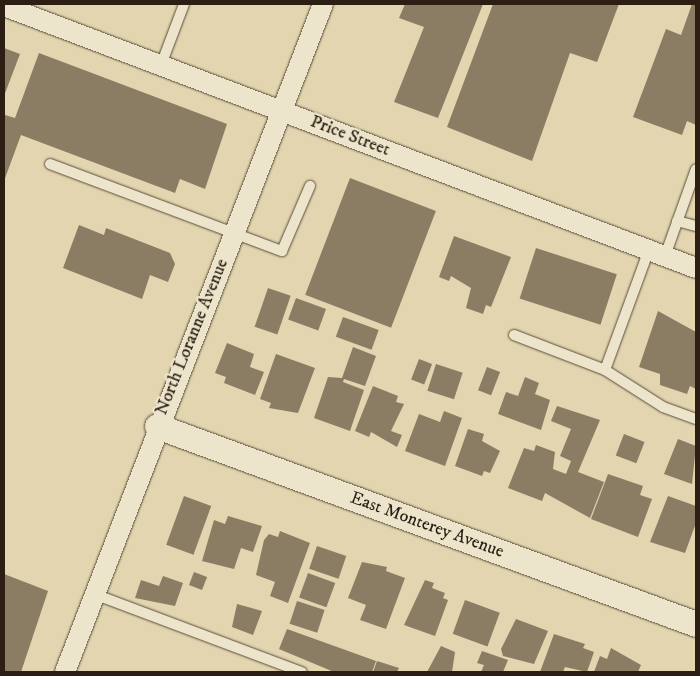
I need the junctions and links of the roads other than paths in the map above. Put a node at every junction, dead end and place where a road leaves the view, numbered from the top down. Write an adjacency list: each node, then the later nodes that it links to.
1 (184, 4): 4 (lane)
2 (323, 4): 5 (street, North Loranne Avenue)
3 (4, 6): 4 (street, Price Street)
4 (161, 65): 5 (street, Price Street)
5 (282, 110): 11 (street, North Loranne Avenue); 12 (street, Price Street)
6 (50, 164): 11 (lane)
7 (696, 169): 9 (lane)
8 (310, 186): 11 (lane)
9 (677, 221): 10 (lane); 12 (lane)
10 (696, 226)
11 (232, 234): 17 (street, North Loranne Avenue)
12 (657, 253): 13 (street, Price Street); 15 (lane)
13 (696, 268)
14 (514, 335): 15 (lane)
15 (604, 370): 16 (lane)
16 (696, 419)
17 (157, 426): 18 (street, North Loranne Avenue); 19 (street, East Monterey Avenue)
18 (94, 594): 20 (street, North Loranne Avenue); 21 (lane)
19 (696, 624)
20 (65, 672)
21 (302, 672)

